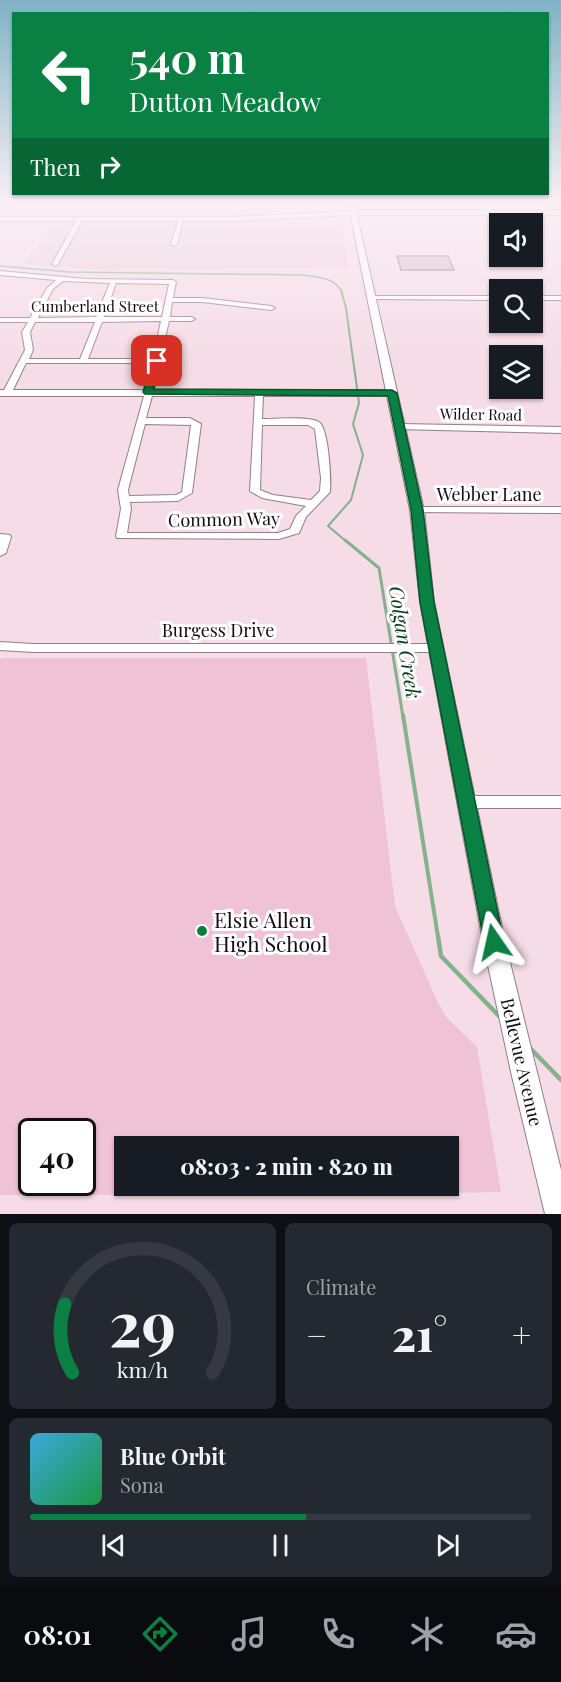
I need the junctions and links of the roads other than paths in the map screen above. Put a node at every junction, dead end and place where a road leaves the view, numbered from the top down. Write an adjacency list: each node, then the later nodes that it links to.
1 (57, 260): 3 (street)
2 (364, 260): 7 (street, Bellevue Avenue)
3 (55, 264)
4 (2, 275): 5 (street)
5 (60, 280): 6 (street); 14 (street)
6 (114, 281): 11 (street); 15 (street)
7 (373, 298): 8 (street); 24 (street, Bellevue Avenue)
8 (489, 298)
9 (543, 298): 10 (street)
10 (561, 298)
11 (170, 300): 12 (street); 16 (street)
12 (271, 308)
13 (0, 320): 14 (street, Cumberland Street)
14 (33, 320): 15 (street, Cumberland Street); 18 (street)
15 (99, 320): 16 (street, Cumberland Street); 19 (street)
16 (165, 320): 17 (street, Cumberland Street); 20 (street)
17 (191, 320)
18 (23, 361): 19 (street); 22 (street)
19 (83, 361): 20 (street)
20 (157, 361): 21 (street)
21 (148, 392): 22 (street); 23 (street); 25 (street)
22 (3, 393)
23 (259, 393): 24 (street); 26 (street)
24 (392, 393): 27 (street, Bellevue Avenue)
25 (141, 421): 29 (street); 29 (street)
26 (258, 422): 30 (street); 30 (street, Common Way)
27 (400, 427): 28 (street, Wilder Road); 31 (street, Bellevue Avenue)
28 (561, 430)
29 (125, 499): 30 (street, Common Way)
30 (313, 504)
31 (417, 510): 32 (street, Webber Lane); 36 (street, Bellevue Avenue)
32 (561, 510)
33 (3, 537): 34 (street)
34 (0, 553)
35 (0, 646): 36 (street, Burgess Drive)
36 (436, 648): 37 (street, Bellevue Avenue)
37 (467, 802): 38 (street); 39 (street, Bellevue Avenue)
38 (561, 802)
39 (559, 1214)

